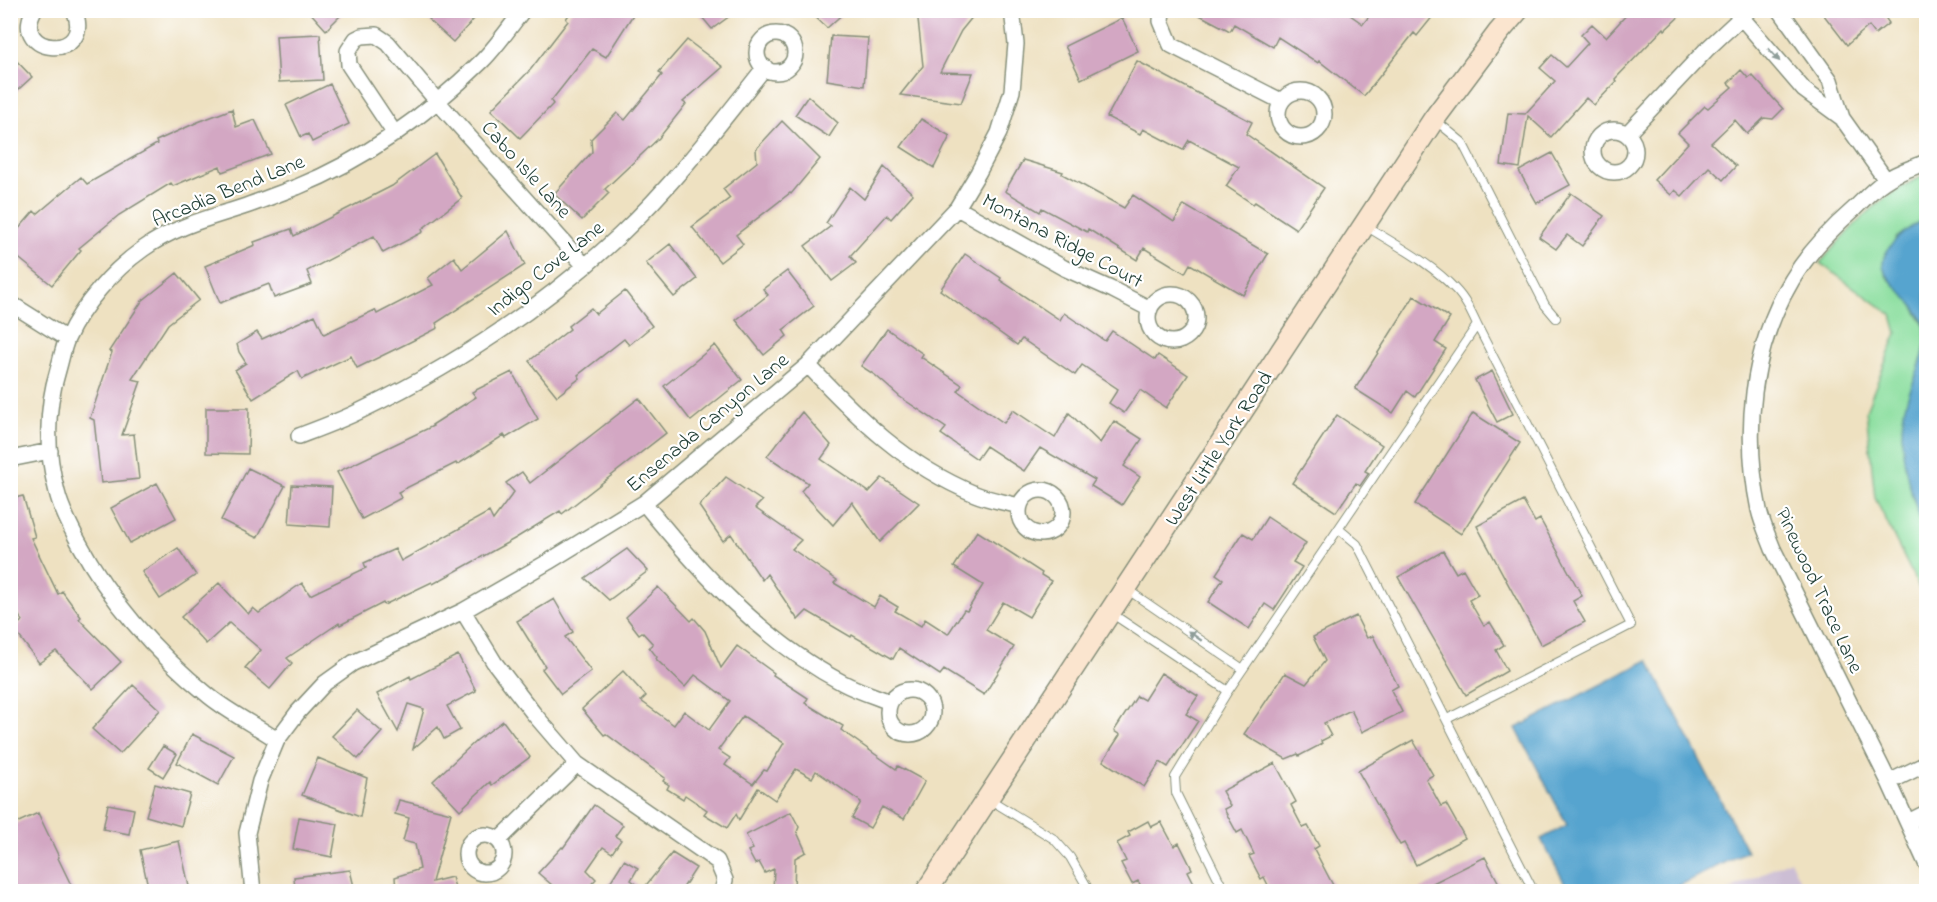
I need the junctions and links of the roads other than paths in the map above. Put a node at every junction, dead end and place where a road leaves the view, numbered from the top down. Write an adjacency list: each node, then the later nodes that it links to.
1 (34, 10): 2 (street)
2 (75, 10)
3 (523, 10): 10 (street, Arcadia Bend Lane)
4 (1012, 10): 18 (street, Ensenada Canyon Lane)
5 (1162, 10): 11 (street)
6 (1518, 10): 13 (main road, West Little York Road)
7 (1780, 10): 12 (street)
8 (1742, 13): 12 (street, one-way to 12); 15 (street)
9 (765, 67): 20 (street, Indigo Cove Lane)
10 (437, 101): 14 (street, Arcadia Bend Lane); 14 (street, Cabo Isle Lane); 20 (street, Cabo Isle Lane)
11 (1281, 101)
12 (1842, 118): 17 (street)
13 (1434, 119): 19 (main road, West Little York Road); 23 (lane)
14 (395, 134): 25 (street, Arcadia Bend Lane)
15 (1627, 134)
16 (1926, 162): 17 (street, Pinewood Trace Lane)
17 (1886, 180): 43 (street, Pinewood Trace Lane)
18 (957, 208): 22 (street, Montana Ridge Court); 26 (street, Ensenada Canyon Lane)
19 (1365, 225): 24 (lane); 33 (main road, West Little York Road)
20 (585, 266): 27 (street, Indigo Cove Lane)
21 (10, 303): 25 (street)
22 (1150, 309)
23 (1556, 318)
24 (1478, 325): 32 (lane); 39 (lane)
25 (67, 339): 28 (street, Arcadia Bend Lane)
26 (808, 365): 30 (street, Ensenada Canyon Lane); 31 (street)
27 (299, 436)
28 (50, 451): 29 (street); 40 (street, Arcadia Bend Lane)
29 (10, 459)
30 (644, 503): 34 (street, Ensenada Canyon Lane); 38 (street)
31 (1019, 506)
32 (1339, 529): 36 (lane); 39 (lane)
33 (1126, 588): 35 (main road, West Little York Road); 36 (lane, one-way to 33)
34 (463, 611): 40 (street, Ensenada Canyon Lane); 41 (street)
35 (1110, 612): 37 (lane); 44 (main road, West Little York Road)
36 (1243, 669): 37 (lane)
37 (1228, 691): 53 (lane)
38 (890, 702)
39 (1447, 719): 54 (lane)
40 (277, 740): 50 (street, Ensenada Canyon Lane)
41 (577, 764): 47 (street); 49 (street)
42 (1926, 764): 43 (street)
43 (1889, 783): 46 (street, Pinewood Trace Lane)
44 (988, 798): 51 (main road, West Little York Road); 52 (lane)
45 (1926, 813): 46 (street)
46 (1908, 822): 48 (street, Pinewood Trace Lane)
47 (499, 840)
48 (1926, 863)
49 (723, 886)
50 (253, 891)
51 (926, 891)
52 (1090, 891)
53 (1225, 891)
54 (1534, 891)

